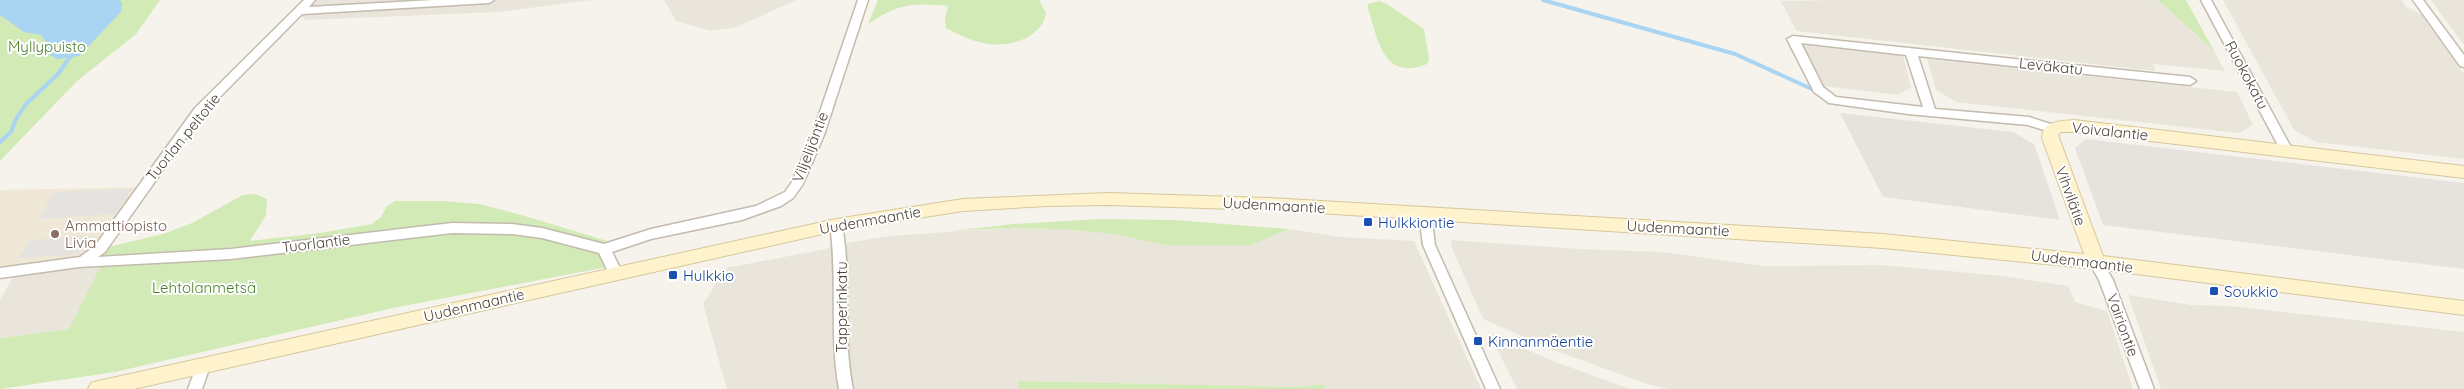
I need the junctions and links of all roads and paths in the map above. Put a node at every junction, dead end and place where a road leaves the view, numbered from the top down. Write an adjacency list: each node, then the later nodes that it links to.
1 (310, 0): 6 (street, Tuorlan peltotie)
2 (489, 0): 6 (street)
3 (863, 0): 17 (street, Viljelijäntie)
4 (2206, 0): 13 (street, Ruokokatu)
5 (2418, 1): 9 (street)
6 (299, 11): 18 (street, Tuorlan peltotie)
7 (1793, 39): 8 (street, Leväkatu); 11 (street, Voivalantie)
8 (1911, 51): 10 (street, Leväkatu); 11 (street)
9 (2464, 64)
10 (2190, 81)
11 (1930, 112): 12 (street, Voivalantie)
12 (2053, 129): 13 (main road, Voivalantie); 19 (main road, Vihvilätie)
13 (2287, 151): 14 (main road, Voivalantie)
14 (2464, 172)
15 (1424, 214): 16 (main road, Uudenmaantie); 19 (main road, Uudenmaantie); 27 (street)
16 (836, 225): 21 (main road, Uudenmaantie); 26 (street, Tapperinkatu)
17 (604, 249): 18 (street, Tuorlantie); 21 (street)
18 (85, 260): 20 (street, Tuorlantie)
19 (2096, 262): 22 (main road, Uudenmaantie); 28 (street, Vairiontie)
20 (0, 273)
21 (616, 274): 23 (main road, Uudenmaantie)
22 (2464, 308)
23 (203, 366): 24 (main road, Uudenmaantie); 25 (street)
24 (98, 389)
25 (195, 389)
26 (846, 389)
27 (1493, 389)
28 (2147, 389)

